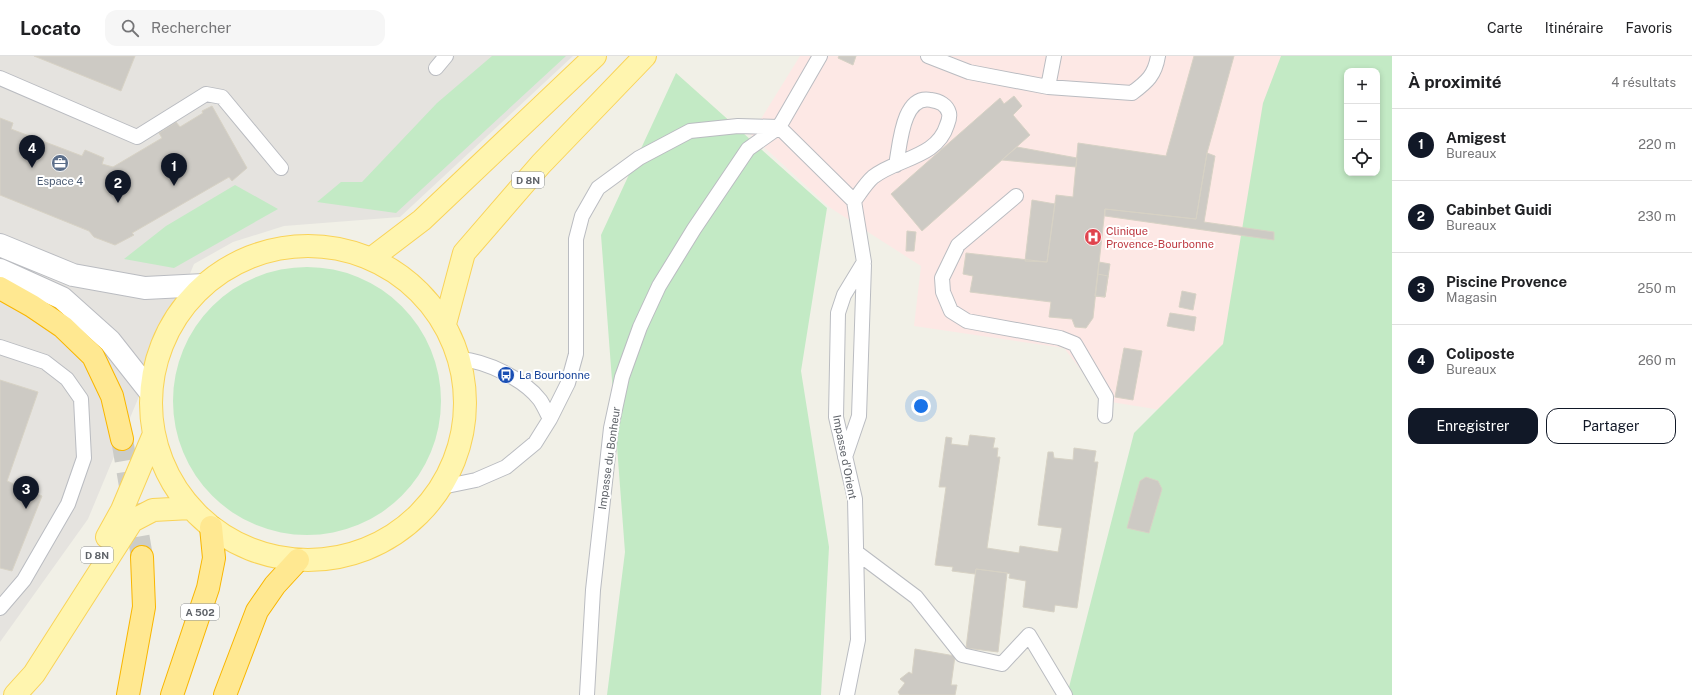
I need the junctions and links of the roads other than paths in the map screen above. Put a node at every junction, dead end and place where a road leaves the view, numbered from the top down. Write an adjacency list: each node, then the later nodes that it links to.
1 (446, 56): 8 (lane)
2 (596, 56): 17 (main road)
3 (645, 56): 22 (main road, D 8N)
4 (820, 56): 11 (lane)
5 (928, 56): 10 (lane)
6 (1054, 56): 10 (lane)
7 (1158, 56): 10 (lane)
8 (436, 68)
9 (0, 78): 13 (lane)
10 (1048, 87)
11 (779, 127): 15 (lane); 27 (lane); 43 (lane, Impasse du Bonheur)
12 (896, 165): 12 (lane); 15 (lane)
13 (281, 168)
14 (1016, 196): 26 (lane)
15 (854, 201): 18 (lane)
16 (0, 245): 20 (street)
17 (372, 258): 20 (main road); 22 (main road)
18 (864, 262): 30 (lane); 30 (lane, Impasse d'Orient)
19 (0, 270): 25 (street)
20 (204, 285): 25 (main road)
21 (0, 288): 29 (highway)
22 (445, 324): 24 (main road)
23 (0, 347): 37 (lane)
24 (460, 359): 27 (lane); 31 (main road)
25 (152, 393): 28 (main road)
26 (1105, 416)
27 (550, 420): 31 (lane)
28 (154, 434): 32 (main road); 38 (main road, D 8N)
29 (122, 439)
30 (845, 458): 34 (lane, Impasse d'Orient)
31 (442, 487): 36 (main road)
32 (192, 508): 33 (main road); 38 (main road, D 8N)
33 (211, 527): 36 (main road); 41 (highway, A 502)
34 (856, 552): 44 (lane, Impasse d'Orient); 45 (lane)
35 (142, 557): 40 (highway)
36 (298, 560): 42 (highway)
37 (0, 608)
38 (34, 674): 39 (main road, D 8N)
39 (15, 695)
40 (128, 695)
41 (172, 695)
42 (225, 695)
43 (587, 695)
44 (847, 695)
45 (1065, 695)

